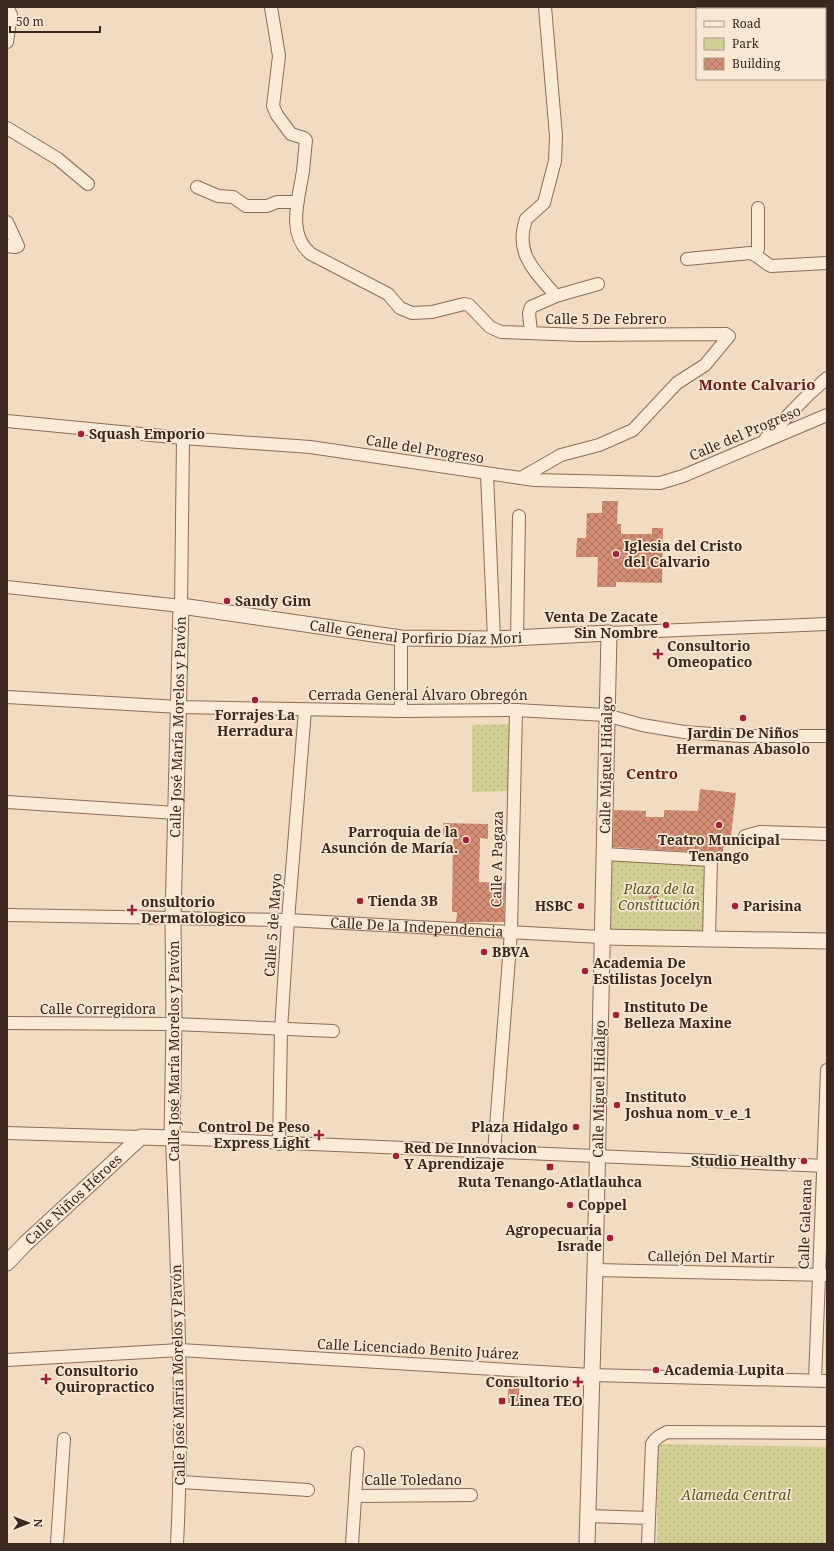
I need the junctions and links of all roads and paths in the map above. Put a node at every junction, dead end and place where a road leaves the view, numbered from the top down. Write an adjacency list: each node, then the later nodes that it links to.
1 (271, 7): 8 (street)
2 (545, 7): 16 (street)
3 (7, 8): 4 (street)
4 (7, 42)
5 (8, 132): 6 (street)
6 (88, 184)
7 (197, 188): 8 (street)
8 (296, 202): 17 (street, Calle 5 De Febrero)
9 (758, 208): 12 (street)
10 (7, 222): 11 (street)
11 (7, 246)
12 (755, 254): 13 (street); 14 (street)
13 (687, 259)
14 (827, 263)
15 (598, 284): 16 (street)
16 (556, 296): 17 (street)
17 (531, 333): 24 (street, Calle 5 De Febrero)
18 (827, 378): 22 (street)
19 (827, 416): 22 (street, Calle del Progreso)
20 (7, 421): 21 (street, Calle del Progreso)
21 (183, 438): 23 (street, Calle del Progreso); 27 (street, Calle José María Morelos y Pavón)
22 (764, 441): 24 (street, Calle del Progreso)
23 (487, 474): 24 (street, Calle del Progreso); 32 (street)
24 (521, 478)
25 (519, 516): 31 (street)
26 (7, 587): 27 (street, Calle General Porfirio Díaz Mori)
27 (181, 606): 30 (street, Calle General Porfirio Díaz Mori); 34 (street, Calle José María Morelos y Pavón)
28 (827, 624): 29 (street, Calle General Porfirio Díaz Mori)
29 (609, 633): 31 (street, Calle General Porfirio Díaz Mori); 38 (street, Calle Miguel Hidalgo)
30 (401, 638): 32 (street, Calle General Porfirio Díaz Mori); 37 (street)
31 (517, 638): 32 (street, Calle General Porfirio Díaz Mori)
32 (494, 639)
33 (7, 698): 34 (street, Cerrada General Álvaro Obregón)
34 (179, 707): 35 (street, Cerrada General Álvaro Obregón); 41 (street, Calle José María Morelos y Pavón)
35 (305, 710): 37 (street, Cerrada General Álvaro Obregón); 47 (street, Calle 5 de Mayo)
36 (516, 710): 37 (street, Cerrada General Álvaro Obregón); 38 (street, Cerrada General Álvaro Obregón); 48 (street, Calle A Pagaza)
37 (401, 711)
38 (606, 715): 39 (street, Cerrada General Álvaro Obregón); 44 (street, Calle Miguel Hidalgo)
39 (827, 736)
40 (7, 802): 41 (street)
41 (176, 813): 46 (street, Calle José María Morelos y Pavón)
42 (827, 834): 43 (street)
43 (745, 836)
44 (604, 854): 49 (street, Calle Miguel Hidalgo); 50 (street)
45 (7, 915): 46 (street, Calle De la Independencia)
46 (173, 918): 47 (street, Calle De la Independencia); 53 (street, Calle José María Morelos y Pavón)
47 (288, 920): 48 (street, Calle De la Independencia); 54 (street, Calle 5 de Mayo)
48 (511, 932): 49 (street, Calle De la Independencia); 61 (street, Calle A Pagaza)
49 (601, 937): 50 (street, Calle De la Independencia); 62 (street, Calle Miguel Hidalgo)
50 (709, 938): 51 (street, Calle De la Independencia)
51 (827, 941)
52 (7, 1023): 53 (street, Calle Corregidora)
53 (174, 1024): 54 (street, Calle Corregidora); 59 (street, Calle José María Morelos y Pavón)
54 (281, 1030): 55 (street, Calle Corregidora); 60 (street, Calle 5 de Mayo)
55 (333, 1031)
56 (827, 1070): 63 (street, Calle Galeana)
57 (7, 1132): 58 (street)
58 (141, 1137): 59 (street); 64 (street, Calle Niños Héroes)
59 (172, 1138): 60 (street); 67 (street, Calle José María Morelos y Pavón)
60 (279, 1144): 61 (street)
61 (494, 1153): 62 (street)
62 (598, 1156): 63 (street); 65 (street, Calle Miguel Hidalgo)
63 (825, 1165): 66 (street, Calle Galeana)
64 (7, 1263)
65 (595, 1270): 66 (street, Callejón Del Martir); 69 (street, Calle Miguel Hidalgo)
66 (823, 1275): 70 (street, Calle Galeana)
67 (180, 1350): 68 (street, Calle Licenciado Benito Juárez); 69 (street, Calle Licenciado Benito Juárez); 74 (street, Calle José María Morelos y Pavón)
68 (7, 1360)
69 (591, 1375): 70 (street, Calle Licenciado Benito Juárez); 78 (street, Calle Miguel Hidalgo)
70 (821, 1381)
71 (827, 1433): 79 (street)
72 (64, 1439): 80 (street)
73 (358, 1453): 77 (street, Calle Toledano)
74 (181, 1482): 75 (street); 81 (street, Calle José María Morelos y Pavón)
75 (308, 1490)
76 (471, 1495): 77 (street, Calle Toledano)
77 (356, 1496): 82 (street, Calle Toledano)
78 (587, 1516): 79 (street); 83 (street, Calle Miguel Hidalgo)
79 (649, 1518): 84 (street)
80 (57, 1544)
81 (177, 1544)
82 (352, 1544)
83 (586, 1544)
84 (648, 1544)

